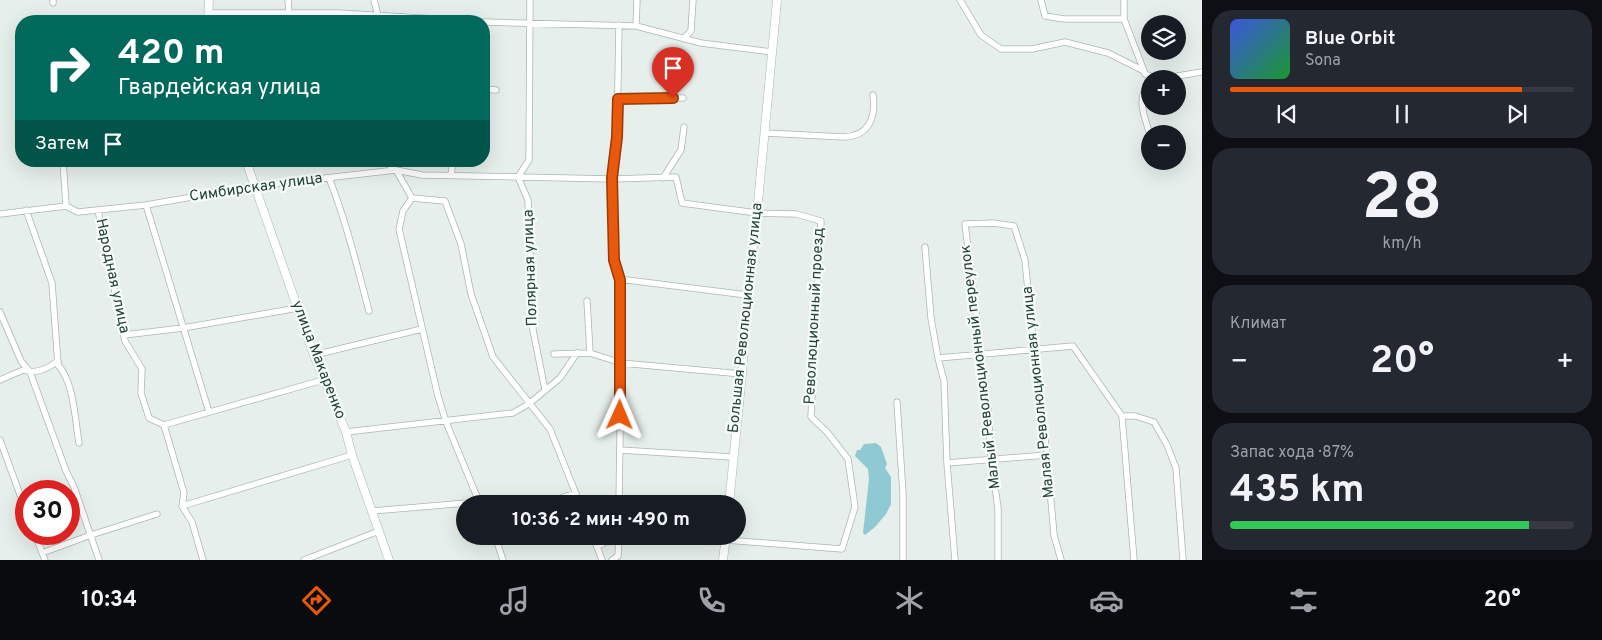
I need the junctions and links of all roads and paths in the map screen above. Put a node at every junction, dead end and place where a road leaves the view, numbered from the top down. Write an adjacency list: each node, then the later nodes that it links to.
1 (209, 0): 12 (street)
2 (288, 0): 11 (street)
3 (374, 0): 15 (street)
4 (530, 0): 18 (street)
5 (636, 0): 20 (street)
6 (693, 0): 21 (street)
7 (777, 0): 22 (street, Большая Революционная улица)
8 (960, 0): 23 (street)
9 (1041, 0): 16 (street)
10 (1124, 0): 16 (street)
11 (289, 13): 13 (street); 14 (street)
12 (208, 15)
13 (248, 15)
14 (324, 15)
15 (376, 15)
16 (1124, 19): 24 (street)
17 (490, 22): 18 (street)
18 (529, 23): 19 (street); 40 (street)
19 (619, 25): 20 (street); 31 (street)
20 (636, 26): 21 (street)
21 (684, 38): 22 (street)
22 (772, 52): 33 (street, Большая Революционная улица)
23 (1142, 70)
24 (1144, 70)
25 (1202, 72): 26 (street)
26 (1186, 75)
27 (490, 90): 28 (street)
28 (496, 90)
29 (873, 95): 33 (street)
30 (683, 98): 31 (street)
31 (618, 99): 42 (street)
32 (684, 126): 43 (street)
33 (765, 133): 50 (street, Большая Революционная улица)
34 (63, 167): 47 (street)
35 (248, 167): 44 (street, улица Макаренко)
36 (391, 167): 38 (street)
37 (452, 167): 39 (street)
38 (396, 170): 39 (street, Симбирская улица); 41 (street, Симбирская улица); 45 (street)
39 (451, 175): 40 (street, Симбирская улица)
40 (518, 177): 42 (street, Симбирская улица); 76 (street, Полярная улица)
41 (330, 178): 44 (street, Симбирская улица); 59 (street)
42 (612, 178): 43 (street, Симбирская улица); 54 (street)
43 (663, 178): 50 (street)
44 (255, 186): 46 (street, Симбирская улица); 57 (street, улица Макаренко)
45 (412, 198): 61 (street); 78 (street)
46 (146, 204): 49 (street, Симбирская улица); 60 (street)
47 (66, 206): 48 (street, Симбирская улица); 49 (street, Симбирская улица)
48 (26, 210): 51 (street, Симбирская улица); 70 (street)
49 (98, 210): 62 (street, Народная улица)
50 (757, 213): 55 (street, Большая Революционная улица); 104 (street, Революционный проезд)
51 (0, 214)
52 (1014, 226): 63 (street, Малая Революционная улица); 66 (street, Малый Революционный переулок)
53 (925, 247): 69 (street)
54 (620, 280): 55 (street); 71 (street)
55 (747, 295): 73 (street, Большая Революционная улица)
56 (587, 301): 64 (street)
57 (298, 308): 60 (street); 68 (street, улица Макаренко)
58 (0, 312): 72 (street)
59 (369, 312)
60 (183, 328): 62 (street); 79 (street)
61 (422, 329): 68 (street); 81 (street)
62 (124, 335): 82 (street, Народная улица)
63 (1034, 350): 66 (street); 80 (street); 88 (street, Малая Революционная улица)
64 (590, 352): 65 (street); 71 (street)
65 (577, 353): 67 (street); 76 (street)
66 (982, 353): 69 (street); 90 (street, Малый Революционный переулок)
67 (554, 354)
68 (314, 355): 75 (street, улица Макаренко)
69 (938, 358): 91 (street)
70 (58, 361): 72 (street); 85 (street)
71 (621, 363): 73 (street); 86 (street)
72 (30, 372): 74 (street); 103 (street)
73 (742, 374): 89 (street, Большая Революционная улица)
74 (0, 380)
75 (323, 380): 79 (street); 83 (street, улица Макаренко)
76 (545, 390): 78 (street)
77 (897, 402): 121 (street)
78 (530, 403): 81 (street); 93 (street)
79 (209, 412): 82 (street)
80 (1122, 416): 125 (street); 126 (street)
81 (446, 422): 83 (street); 94 (street)
82 (164, 425): 99 (street)
83 (346, 432): 87 (street, улица Макаренко)
84 (0, 440): 92 (street)
85 (79, 444)
86 (620, 450): 89 (street); 96 (street)
87 (352, 455): 99 (street); 100 (street, улица Макаренко)
88 (1047, 455): 90 (street); 124 (street, Малая Революционная улица)
89 (732, 457): 97 (street, Большая Революционная улица)
90 (991, 459): 91 (street); 123 (street, Малый Революционный переулок)
91 (948, 463): 122 (street)
92 (15, 481)
93 (576, 493): 95 (street)
94 (476, 495)
95 (570, 495)
96 (619, 495)
97 (730, 495)
98 (456, 505): 100 (street)
99 (182, 506): 114 (street)
100 (372, 511): 102 (street, улица Макаренко)
101 (157, 514): 103 (street)
102 (379, 530): 115 (street); 116 (street, улица Макаренко)
103 (91, 535): 111 (street); 113 (street)
104 (746, 540)
105 (39, 545): 111 (street)
106 (498, 545): 117 (street)
107 (601, 545): 110 (street)
108 (618, 545): 119 (street)
109 (725, 545): 120 (street)
110 (597, 547): 118 (street)
111 (42, 553): 112 (street)
112 (45, 560)
113 (99, 560)
114 (203, 560)
115 (304, 560)
116 (389, 560)
117 (503, 560)
118 (602, 560)
119 (612, 560)
120 (723, 560)
121 (903, 560)
122 (956, 560)
123 (998, 560)
124 (1061, 560)
125 (1134, 560)
126 (1183, 560)

